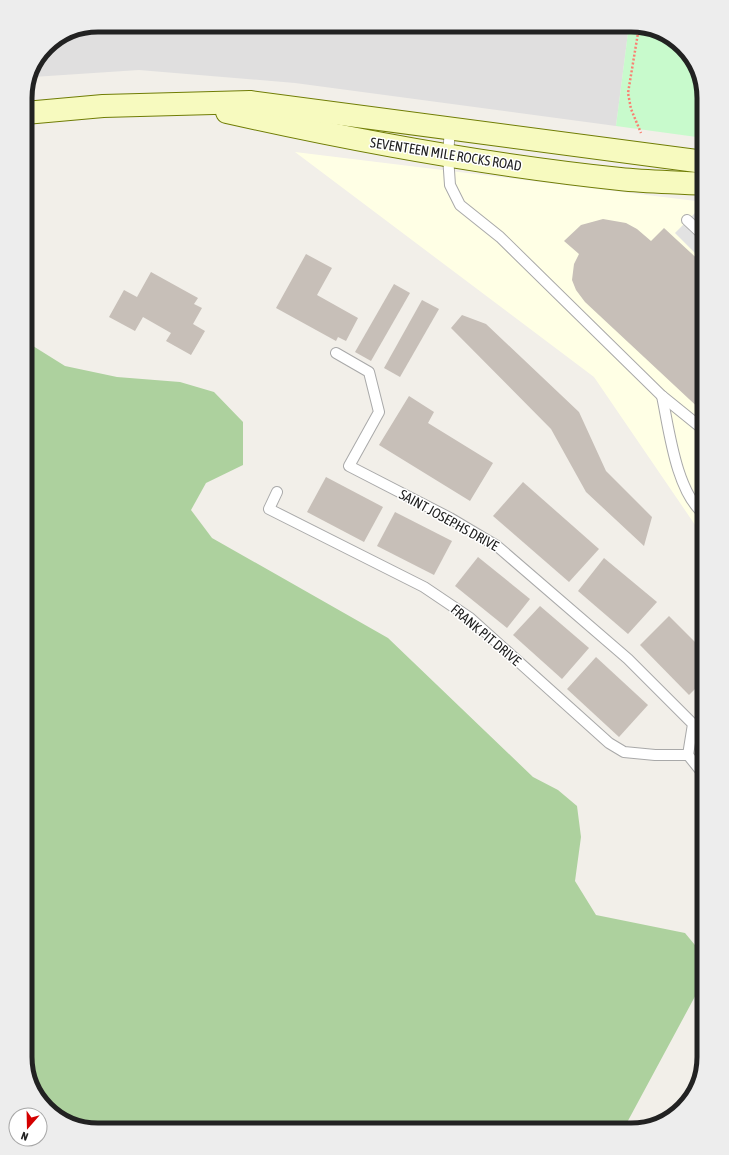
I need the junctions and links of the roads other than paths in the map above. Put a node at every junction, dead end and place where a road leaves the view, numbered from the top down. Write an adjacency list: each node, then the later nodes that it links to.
1 (190, 104): 2 (main road, SEVENTEEN MILE ROCKS ROAD); 3 (main road, SEVENTEEN MILE ROCKS ROAD); 4 (main road, SEVENTEEN MILE ROCKS ROAD)
2 (32, 112)
3 (450, 128): 4 (lane); 5 (main road, SEVENTEEN MILE ROCKS ROAD)
4 (448, 156): 6 (main road, SEVENTEEN MILE ROCKS ROAD); 10 (lane)
5 (697, 161)
6 (697, 184)
7 (687, 220): 8 (lane)
8 (697, 229)
9 (336, 354): 14 (lane, SAINT JOSEPHS DRIVE)
10 (662, 396): 11 (lane); 13 (lane)
11 (697, 424)
12 (277, 492): 14 (lane, FRANK PIT DRIVE)
13 (697, 509)
14 (688, 755): 15 (lane)
15 (697, 766)

